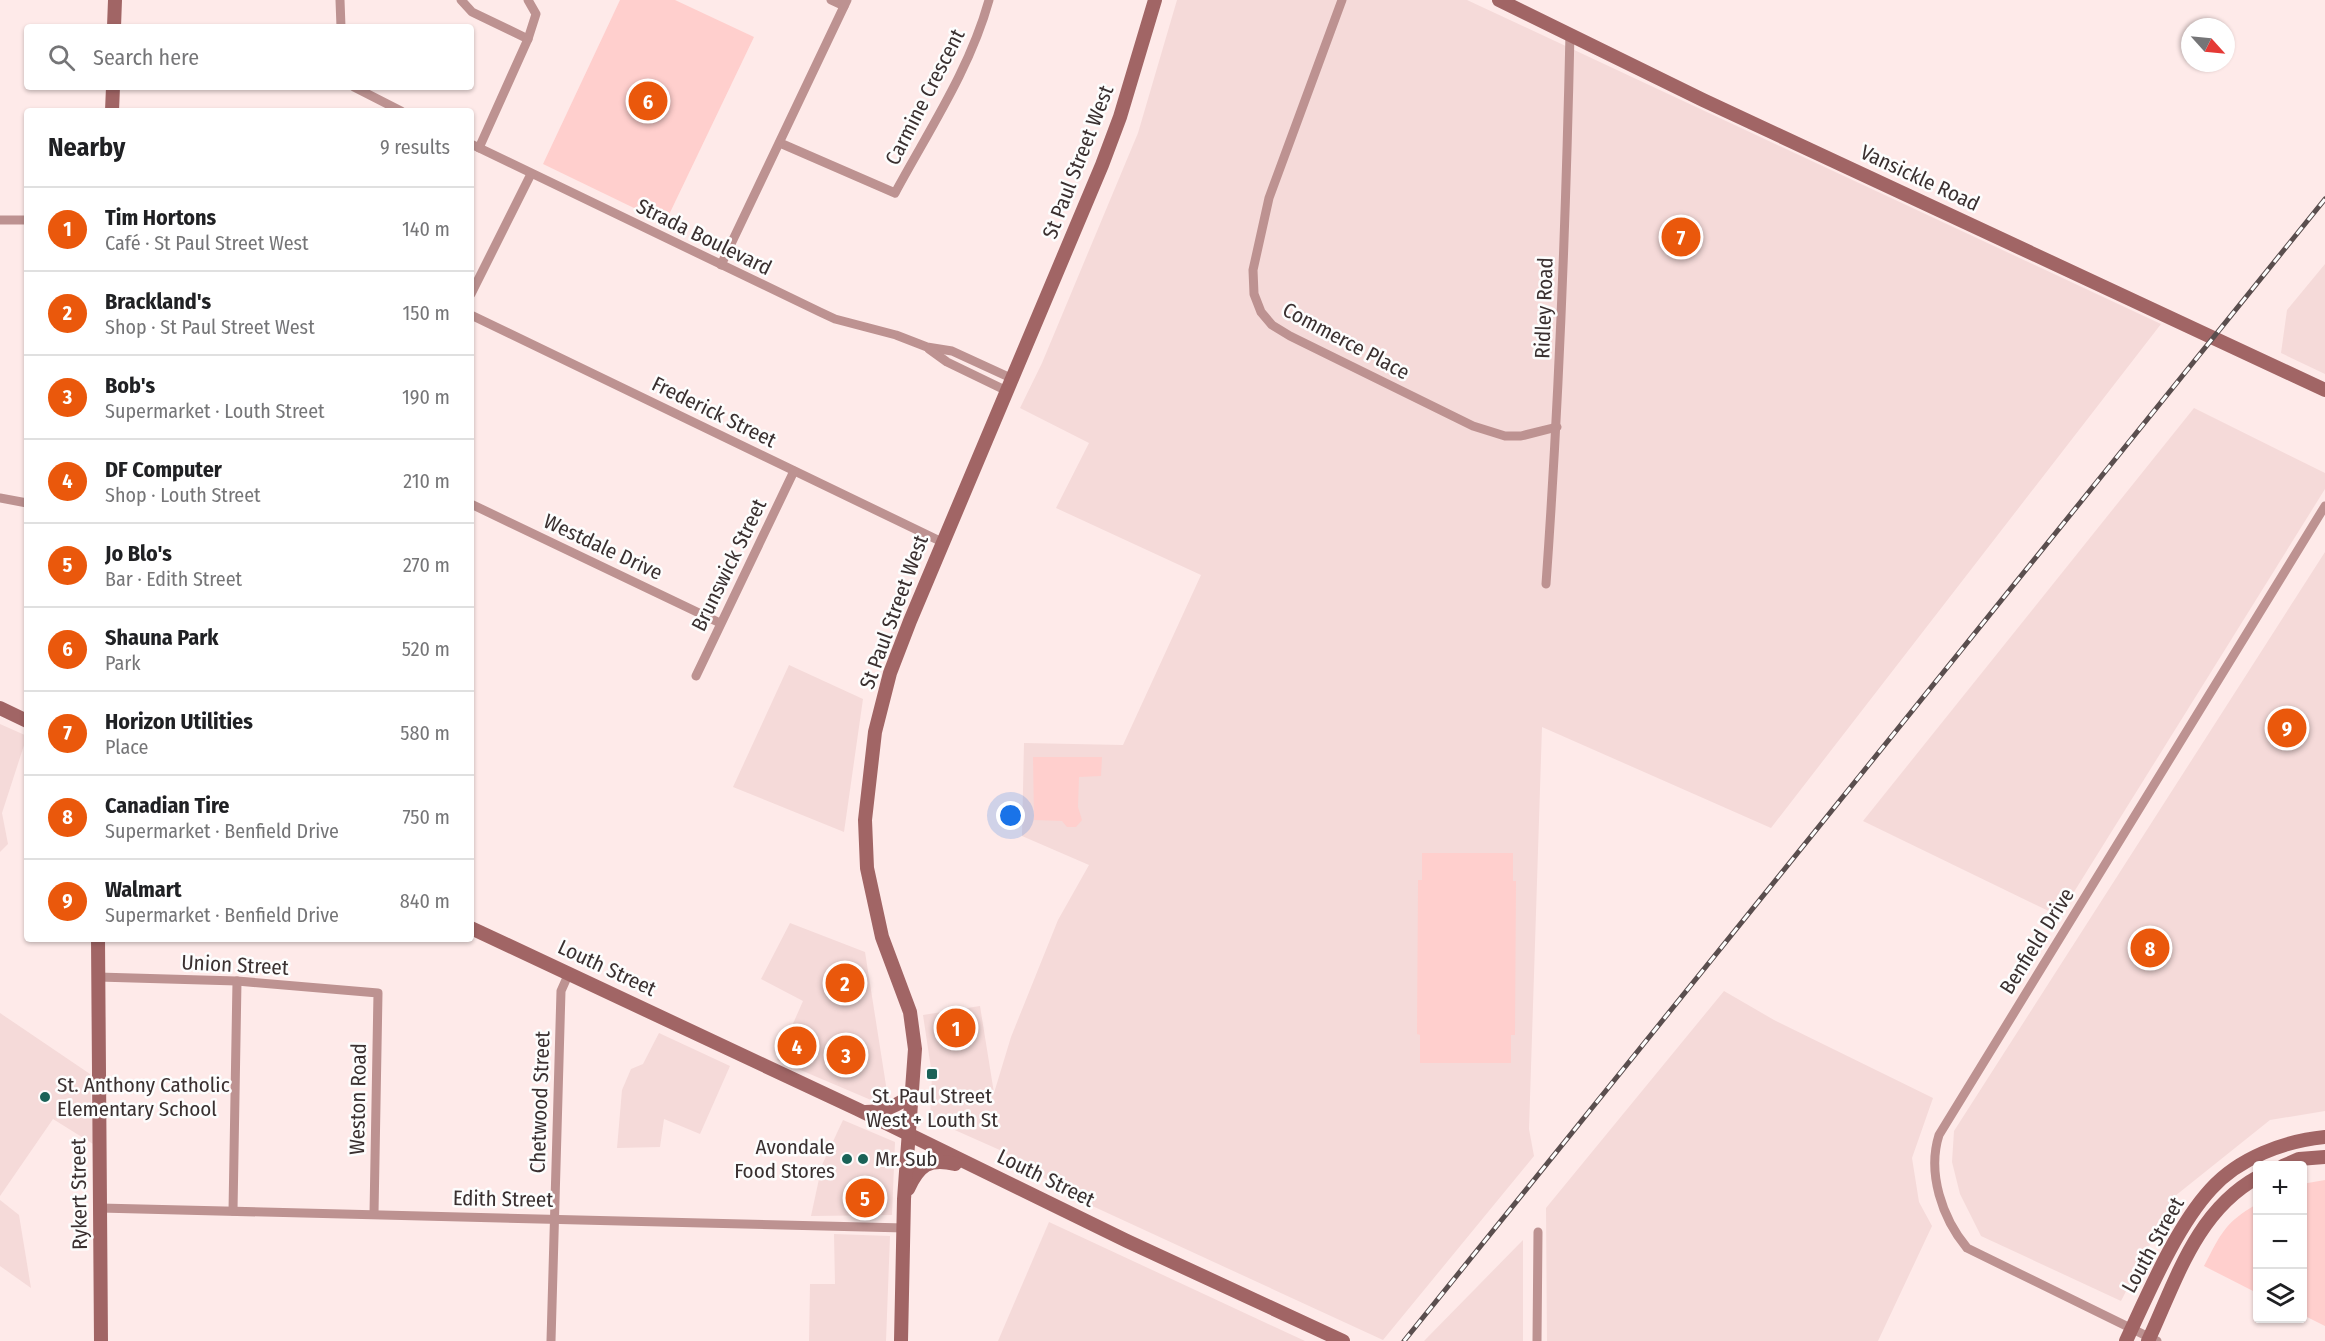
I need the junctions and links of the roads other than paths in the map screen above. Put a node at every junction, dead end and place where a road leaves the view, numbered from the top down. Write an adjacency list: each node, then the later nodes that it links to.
1 (115, 0): 11 (main road)
2 (340, 0): 12 (street)
3 (461, 0): 14 (street)
4 (528, 0): 14 (street)
5 (831, 0): 10 (street)
6 (989, 0): 19 (street, Carmine Crescent)
7 (1155, 0): 27 (main road, St Paul Street West)
8 (1342, 0): 29 (street, Commerce Place)
9 (1499, 0): 13 (main road, Vansickle Road)
10 (846, 3): 19 (street)
11 (114, 24)
12 (340, 24)
13 (1570, 33): 28 (main road, Vansickle Road); 29 (street, Ridley Road)
14 (528, 39): 20 (street)
15 (113, 90): 17 (main road)
16 (360, 90): 18 (street)
17 (112, 108)
18 (395, 108)
19 (780, 143): 24 (street)
20 (475, 146): 21 (street, Strada Boulevard)
21 (531, 174): 24 (street, Strada Boulevard); 25 (street)
22 (0, 220): 23 (street)
23 (24, 220)
24 (721, 265): 27 (street, Strada Boulevard)
25 (474, 288)
26 (474, 316): 30 (street, Frederick Street)
27 (1010, 385): 35 (main road, St Paul Street West)
28 (2325, 390)
29 (1557, 427): 36 (street, Ridley Road)
30 (794, 471): 35 (street, Frederick Street); 37 (street, Brunswick Street)
31 (0, 498): 32 (street)
32 (24, 502)
33 (474, 505): 37 (street, Westdale Drive)
34 (2325, 506): 62 (street, Benfield Drive)
35 (942, 542): 47 (main road, St Paul Street West)
36 (1546, 585)
37 (720, 623): 38 (street, Brunswick Street)
38 (696, 676)
39 (0, 708): 40 (main road)
40 (24, 720)
41 (474, 929): 43 (main road, Louth Street)
42 (98, 942): 44 (main road, Rykert Street)
43 (569, 973): 48 (main road, Louth Street); 59 (street, Chetwood Street)
44 (98, 977): 45 (street, Union Street); 56 (main road, Rykert Street)
45 (237, 981): 46 (street, Union Street); 57 (street)
46 (370, 992): 58 (street, Weston Road)
47 (912, 1094): 48 (main road); 49 (main road, St Paul Street West)
48 (862, 1112): 49 (main road, Louth Street)
49 (909, 1136): 53 (main road, Louth Street); 55 (main road, St Paul Street West)
50 (2325, 1137): 62 (main road, Louth Street)
51 (2325, 1157): 52 (main road)
52 (2296, 1161)
53 (984, 1171): 55 (main road); 67 (main road, Louth Street)
54 (2253, 1180): 63 (main road, Louth Street)
55 (904, 1199): 60 (main road, St Paul Street West)
56 (100, 1208): 57 (street, Edith Street); 64 (main road, Rykert Street)
57 (233, 1211): 58 (street, Edith Street)
58 (374, 1214): 59 (street, Edith Street)
59 (554, 1218): 60 (street, Edith Street); 65 (street, Chetwood Street)
60 (905, 1228): 66 (main road, St Paul Street West)
61 (1538, 1232): 68 (street)
62 (2129, 1335): 63 (street, Benfield Drive)
63 (2151, 1340)
64 (101, 1341)
65 (551, 1341)
66 (901, 1341)
67 (1342, 1341)
68 (1537, 1341)

